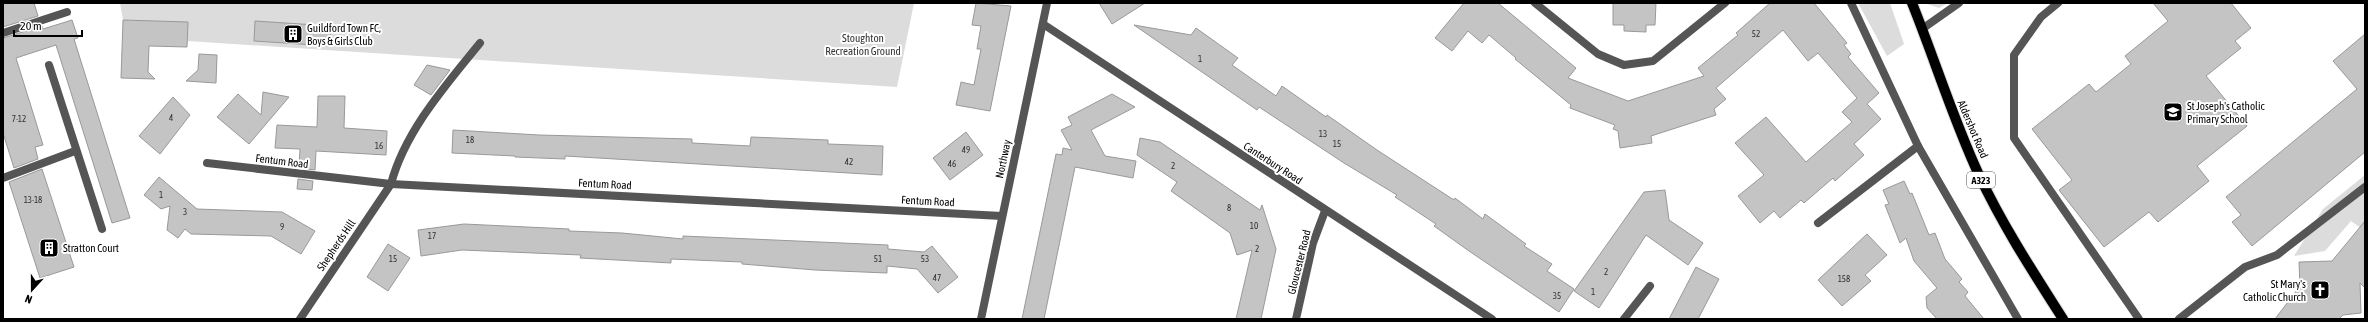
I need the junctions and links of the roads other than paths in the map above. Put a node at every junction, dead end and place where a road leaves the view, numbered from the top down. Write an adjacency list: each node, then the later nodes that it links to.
1 (1047, 3): 9 (street, Northway)
2 (1535, 3): 3 (street)
3 (1725, 3)
4 (1851, 3): 14 (street)
5 (1912, 3): 10 (main road, Aldershot Road / A323)
6 (1959, 3): 10 (street)
7 (2058, 3): 32 (street)
8 (66, 12): 11 (street)
9 (1042, 24): 20 (street, Canterbury Road); 21 (street, Northway)
10 (1922, 29): 31 (main road, Aldershot Road / A323)
11 (3, 33)
12 (480, 43): 18 (street, Shepherds Hill)
13 (49, 65): 15 (street)
14 (1918, 146): 22 (street); 30 (street)
15 (75, 151): 17 (street); 23 (street)
16 (207, 163): 18 (street, Fentum Road)
17 (3, 178)
18 (391, 184): 21 (street, Fentum Road); 25 (street, Shepherds Hill)
19 (2365, 187): 33 (street)
20 (1325, 211): 27 (street, Gloucester Road); 28 (street, Canterbury Road)
21 (1002, 216): 26 (street, Northway)
22 (1818, 223)
23 (102, 229)
24 (1650, 286): 29 (street)
25 (300, 319)
26 (981, 319)
27 (1296, 319)
28 (1492, 319)
29 (1624, 319)
30 (2018, 319)
31 (2063, 319)
32 (2139, 319)
33 (2179, 319)

